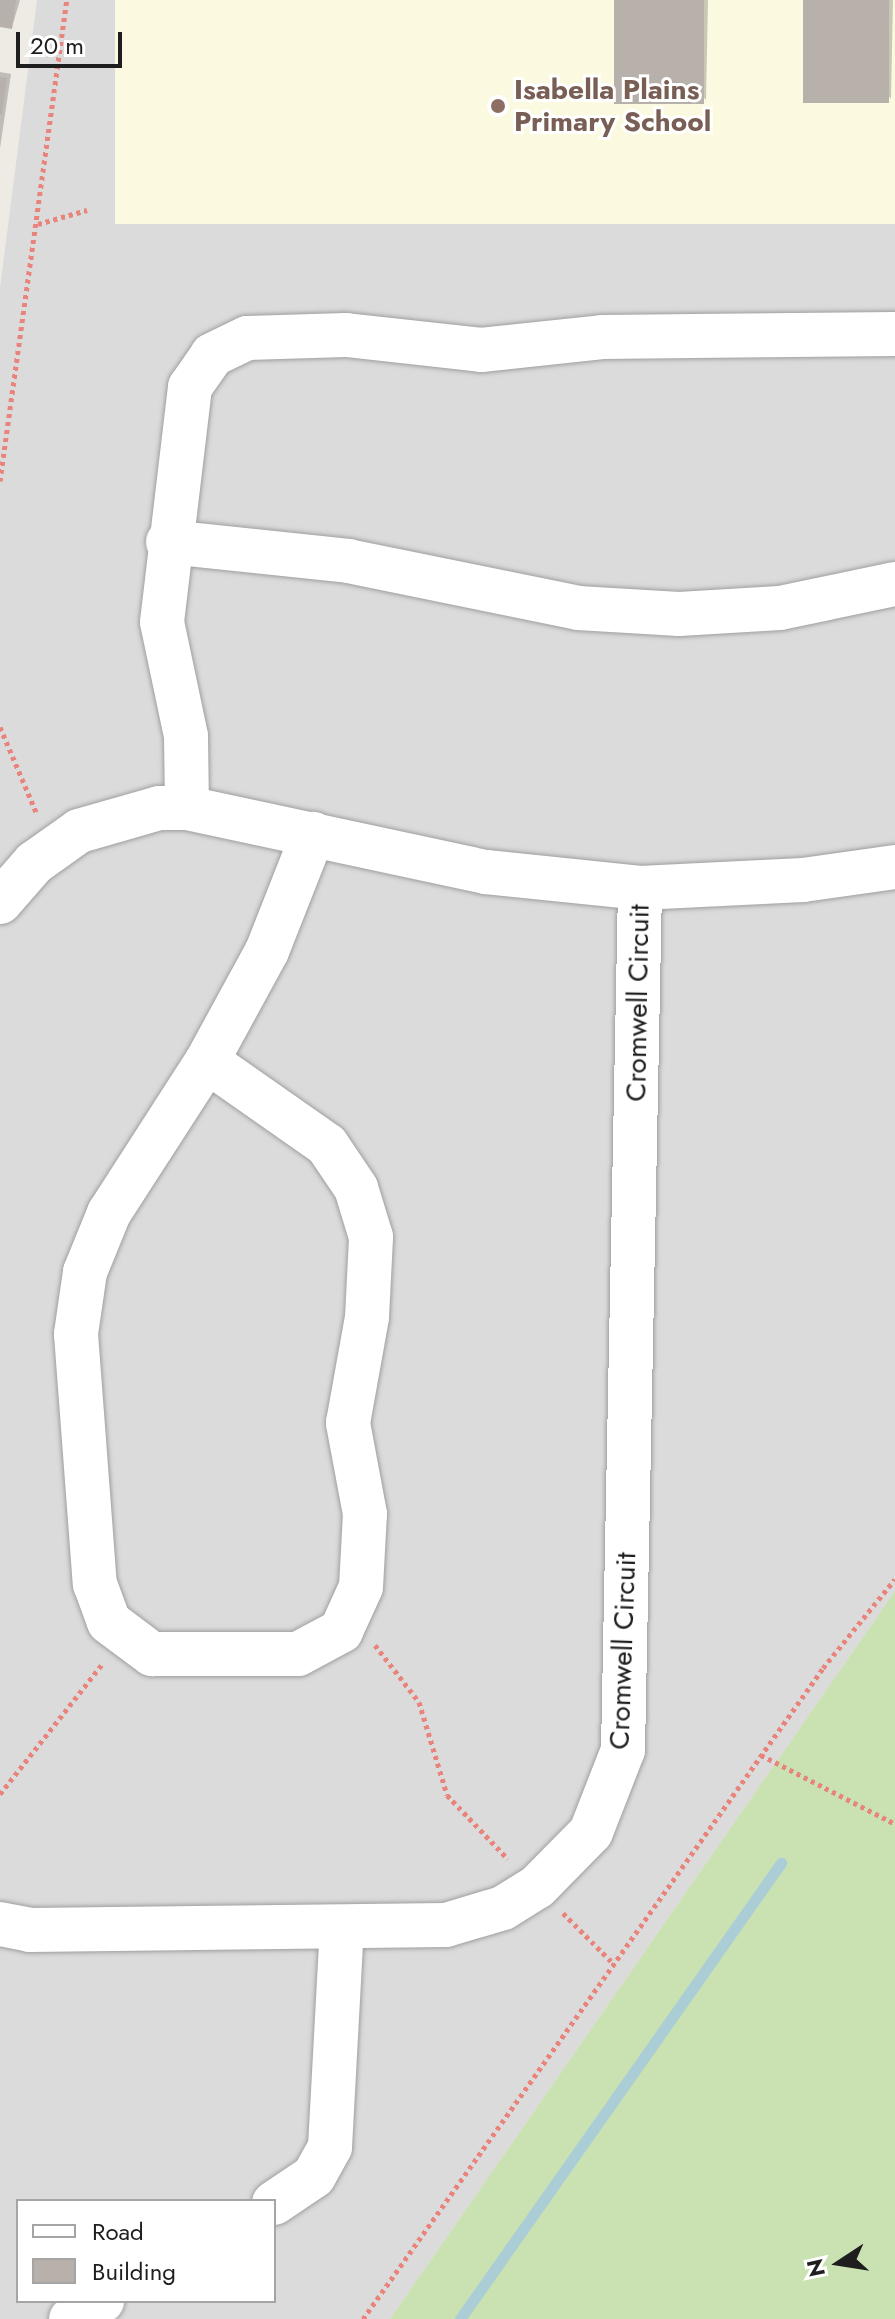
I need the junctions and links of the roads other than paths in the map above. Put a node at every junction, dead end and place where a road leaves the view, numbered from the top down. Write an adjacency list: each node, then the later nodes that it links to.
1 (895, 334): 2 (street)
2 (168, 542): 3 (street); 4 (street)
3 (895, 584)
4 (187, 808): 5 (street, Cromwell Circuit); 8 (street, Cromwell Circuit)
5 (313, 834): 7 (street, Cromwell Circuit); 9 (street)
6 (895, 867): 7 (street, Cromwell Circuit)
7 (640, 888): 11 (street, Cromwell Circuit)
8 (0, 902)
9 (207, 1061): 9 (street)
10 (0, 1924): 11 (street, Cromwell Circuit)
11 (342, 1928): 12 (street)
12 (276, 2202)
13 (99, 2303): 14 (street)
14 (71, 2319)

